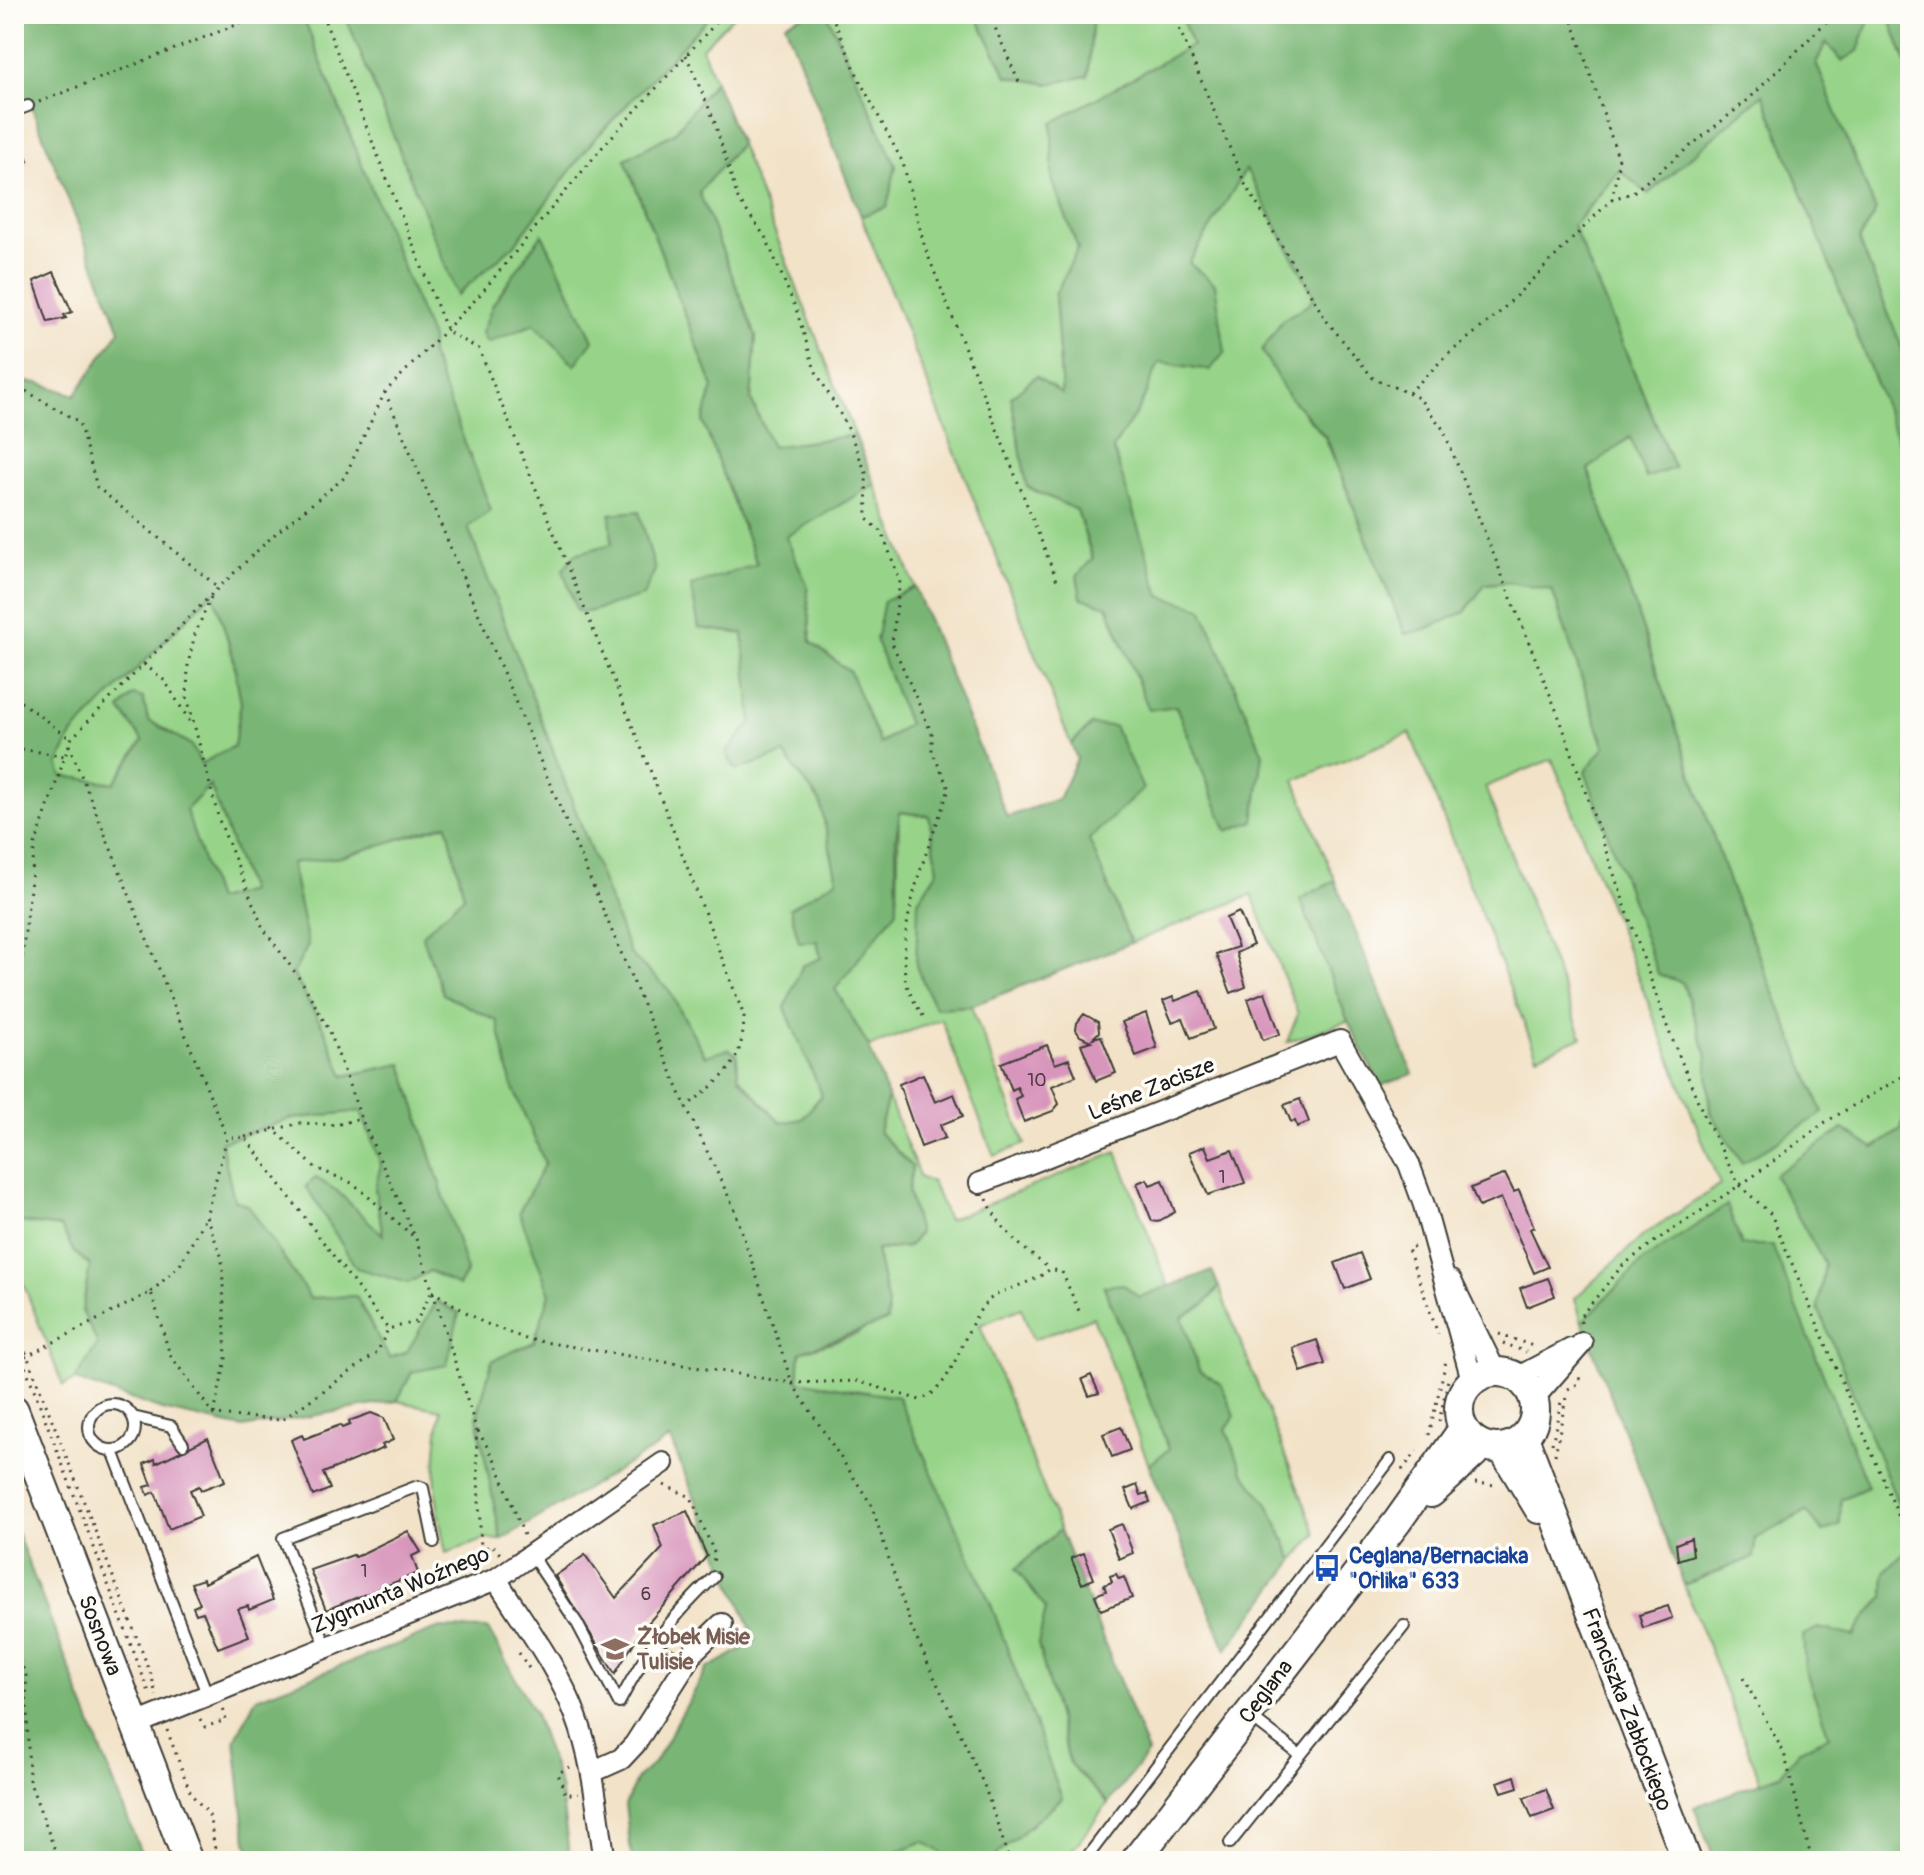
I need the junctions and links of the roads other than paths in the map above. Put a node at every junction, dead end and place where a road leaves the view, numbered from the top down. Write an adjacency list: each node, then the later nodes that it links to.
1 (28, 106): 2 (lane)
2 (14, 111)
3 (980, 1183): 5 (street, Leśne Zacisze)
4 (1582, 1343): 5 (street)
5 (1505, 1382): 8 (street); 8 (street)
6 (14, 1410): 24 (street, Sosnowa)
7 (133, 1417): 9 (lane); 10 (lane); 10 (lane)
8 (1493, 1440): 23 (street, Ceglana); 32 (street, Franciszka Zabłockiego)
9 (183, 1444)
10 (113, 1451): 22 (lane)
11 (1390, 1460): 30 (lane)
12 (656, 1468): 14 (street, Zygmunta Woźnego)
13 (434, 1542): 20 (lane)
14 (529, 1549): 16 (street, Zygmunta Woźnego); 19 (lane)
15 (714, 1577): 19 (lane)
16 (496, 1579): 20 (street, Zygmunta Woźnego); 26 (street)
17 (722, 1624): 21 (street)
18 (1404, 1626): 25 (lane)
19 (652, 1643): 21 (lane)
20 (326, 1646): 22 (street, Zygmunta Woźnego)
21 (686, 1665): 26 (street)
22 (216, 1698): 24 (street, Zygmunta Woźnego)
23 (1247, 1714): 25 (lane); 31 (street, Ceglana)
24 (136, 1724): 28 (street, Sosnowa)
25 (1300, 1755): 27 (lane)
26 (583, 1766): 29 (street)
27 (1230, 1843)
28 (197, 1854)
29 (605, 1861)
30 (1084, 1861)
31 (1135, 1861)
32 (1687, 1861)

